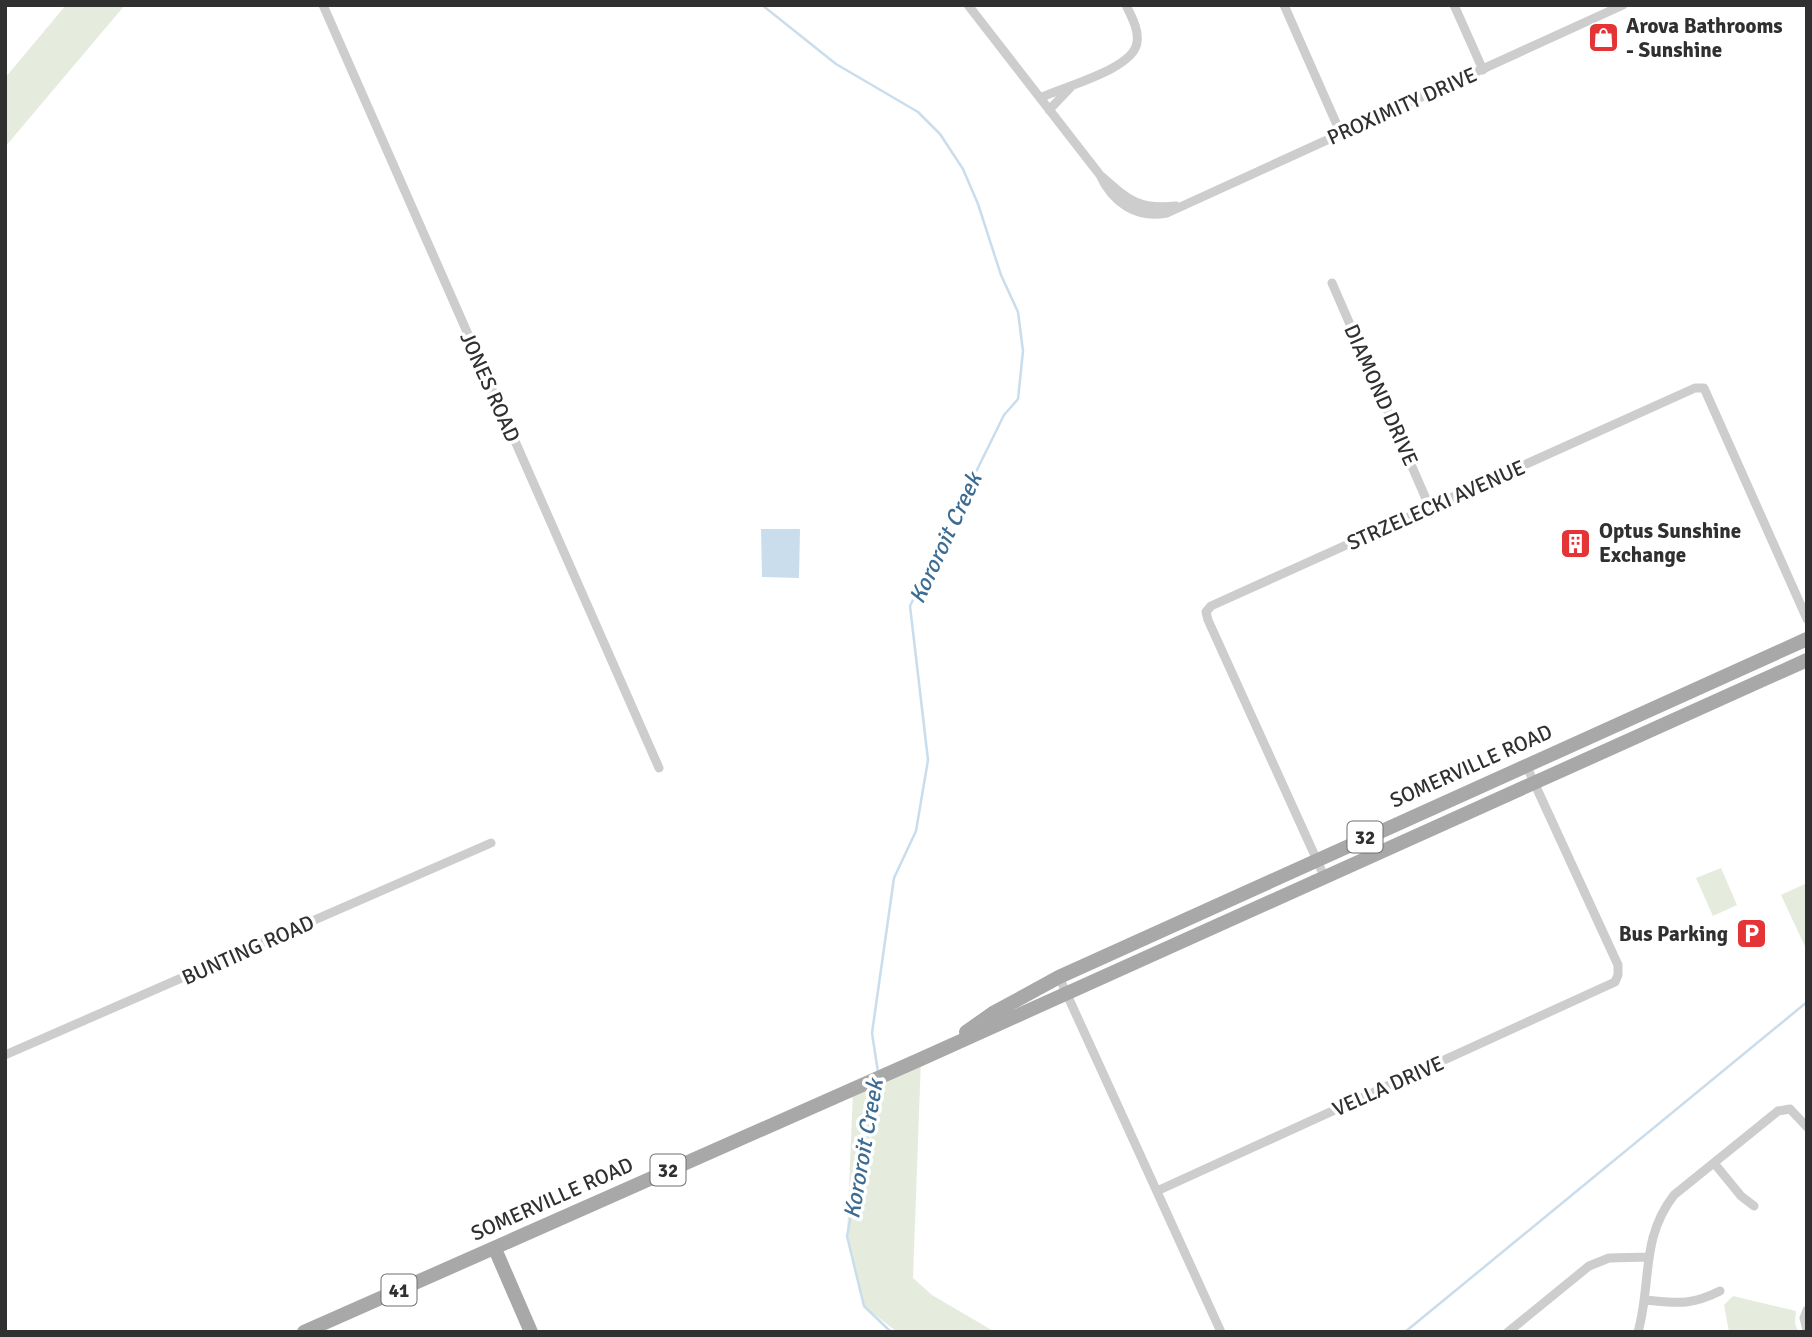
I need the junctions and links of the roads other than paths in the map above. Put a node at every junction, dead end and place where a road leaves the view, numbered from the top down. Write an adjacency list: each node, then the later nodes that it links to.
1 (323, 5): 18 (street, JONES ROAD)
2 (968, 5): 9 (street, PROXIMITY DRIVE)
3 (1126, 5): 8 (street)
4 (1284, 5): 11 (street)
5 (1454, 5): 7 (street)
6 (1623, 5): 7 (street, PROXIMITY DRIVE)
7 (1483, 70): 11 (street, PROXIMITY DRIVE)
8 (1074, 85): 9 (street); 10 (street)
9 (1040, 98): 10 (street, PROXIMITY DRIVE)
10 (1049, 110): 11 (street, PROXIMITY DRIVE)
11 (1341, 134)
12 (1332, 283): 13 (street, DIAMOND DRIVE)
13 (1430, 508): 14 (street, STRZELECKI AVENUE); 21 (street, STRZELECKI AVENUE)
14 (1807, 619)
15 (1807, 639): 17 (main road, SOMERVILLE ROAD / 32)
16 (1807, 660): 19 (main road, SOMERVILLE ROAD / 32)
17 (1526, 765): 19 (street, VELLA DRIVE); 21 (main road, SOMERVILLE ROAD / 32)
18 (659, 768)
19 (1535, 783): 22 (main road, SOMERVILLE ROAD / 32); 29 (street, VELLA DRIVE)
20 (491, 843): 26 (street, BUNTING ROAD)
21 (1315, 860): 22 (street, STRZELECKI AVENUE); 23 (main road, SOMERVILLE ROAD / 32)
22 (1325, 878): 24 (main road, SOMERVILLE ROAD / 32)
23 (1059, 977): 24 (street); 25 (main road, SOMERVILLE ROAD / 32)
24 (1068, 994): 25 (main road, SOMERVILLE ROAD / 32); 29 (street)
25 (933, 1054): 31 (main road, SOMERVILLE ROAD / 32)
26 (5, 1055)
27 (1807, 1127): 28 (street)
28 (1714, 1163): 30 (street); 32 (street)
29 (1157, 1191): 39 (street)
30 (1754, 1206)
31 (495, 1249): 37 (main road, SOMERVILLE ROAD / 41); 38 (main road)
32 (1648, 1257): 34 (street); 40 (street)
33 (1720, 1291): 34 (street)
34 (1645, 1300): 41 (street)
35 (1807, 1310): 36 (street)
36 (1807, 1330)
37 (304, 1332)
38 (531, 1332)
39 (1221, 1332)
40 (1508, 1332)
41 (1638, 1332)

